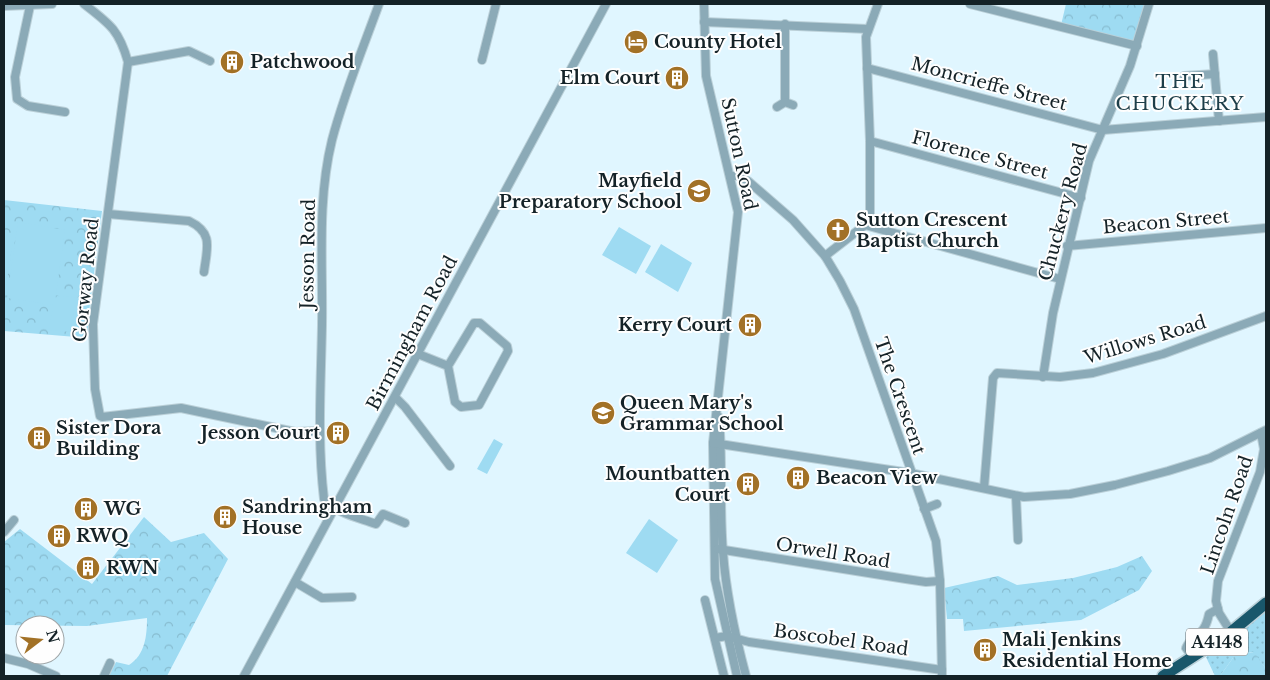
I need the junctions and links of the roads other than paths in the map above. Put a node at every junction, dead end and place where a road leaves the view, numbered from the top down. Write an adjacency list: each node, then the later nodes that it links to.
1 (52, 4): 11 (street)
2 (84, 4): 19 (street, Gorway Road)
3 (379, 4): 44 (street, Jesson Road)
4 (496, 4): 16 (street)
5 (606, 4): 39 (street, Birmingham Road)
6 (704, 4): 12 (street, Sutton Road)
7 (878, 4): 14 (street)
8 (970, 4): 15 (street)
9 (1149, 4): 15 (street, Chuckery Road)
10 (4, 6): 11 (street)
11 (30, 6): 24 (street)
12 (704, 22): 13 (street); 29 (street, Sutton Road)
13 (785, 24): 14 (street); 23 (street)
14 (868, 29): 20 (street)
15 (1137, 46): 27 (street, Chuckery Road)
16 (475, 52)
17 (1213, 54): 21 (street)
18 (210, 61): 19 (street)
19 (128, 62): 31 (street, Gorway Road)
20 (867, 68): 27 (street, Moncrieffe Street); 28 (street)
21 (1215, 74): 22 (street); 26 (street)
22 (1184, 76)
23 (777, 107)
24 (65, 112)
25 (1266, 117): 26 (street, Moncrieffe Street)
26 (1219, 121): 27 (street, Moncrieffe Street)
27 (1103, 130): 30 (street, Chuckery Road)
28 (870, 141): 30 (street, Florence Street); 32 (street)
29 (730, 176): 35 (street, The Crescent); 43 (street, Sutton Road)
30 (1081, 198): 34 (street, Chuckery Road)
31 (108, 214): 36 (street); 44 (street, Gorway Road)
32 (866, 225): 35 (street); 37 (street)
33 (1266, 228): 34 (street, Beacon Street)
34 (1068, 246): 37 (street, Chuckery Road)
35 (825, 256): 49 (street, The Crescent)
36 (204, 272)
37 (1060, 279): 41 (street, Chuckery Road)
38 (1266, 316): 41 (street, Willows Road)
39 (418, 354): 40 (street); 42 (street, Birmingham Road)
40 (448, 366): 40 (street)
41 (1042, 377): 50 (street, Willows Road)
42 (394, 397): 48 (street); 53 (street, Birmingham Road)
43 (718, 400): 46 (street, Sutton Road); 47 (street, Sutton Road)
44 (318, 431): 53 (street, Jesson Road)
45 (1264, 432): 51 (street); 66 (street, Lincoln Road)
46 (713, 443): 47 (street); 59 (street, Sutton Road)
47 (722, 445): 49 (street); 60 (street, Sutton Road)
48 (450, 466)
49 (910, 473): 50 (street); 54 (street, The Crescent)
50 (984, 488): 51 (street)
51 (1016, 496): 58 (street)
52 (936, 504): 54 (street)
53 (335, 509): 56 (street); 62 (street, Birmingham Road)
54 (924, 509): 61 (street, The Crescent)
55 (14, 520): 57 (street)
56 (405, 523)
57 (4, 532)
58 (1018, 540)
59 (713, 548): 60 (street, Orwell Road); 68 (street, Sutton Road)
60 (722, 550): 61 (street, Orwell Road); 70 (street, Sutton Road)
61 (940, 581): 74 (street, The Crescent)
62 (295, 582): 63 (street); 77 (street, Birmingham Road)
63 (352, 597)
64 (705, 600): 69 (street)
65 (1266, 603): 67 (highway, A4148)
66 (1218, 609): 67 (street); 72 (street)
67 (1231, 632): 72 (highway, A4148)
68 (727, 636): 69 (street); 70 (street, Boscobel Road); 79 (street, Sutton Road)
69 (715, 638): 78 (street)
70 (736, 639): 74 (street, Boscobel Road); 80 (street, Sutton Road)
71 (4, 658): 75 (street)
72 (1193, 658): 81 (highway, A4148)
73 (110, 663): 76 (street)
74 (942, 673)
75 (56, 676)
76 (104, 676)
77 (244, 676)
78 (724, 676)
79 (737, 676)
80 (746, 676)
81 (1163, 676)

